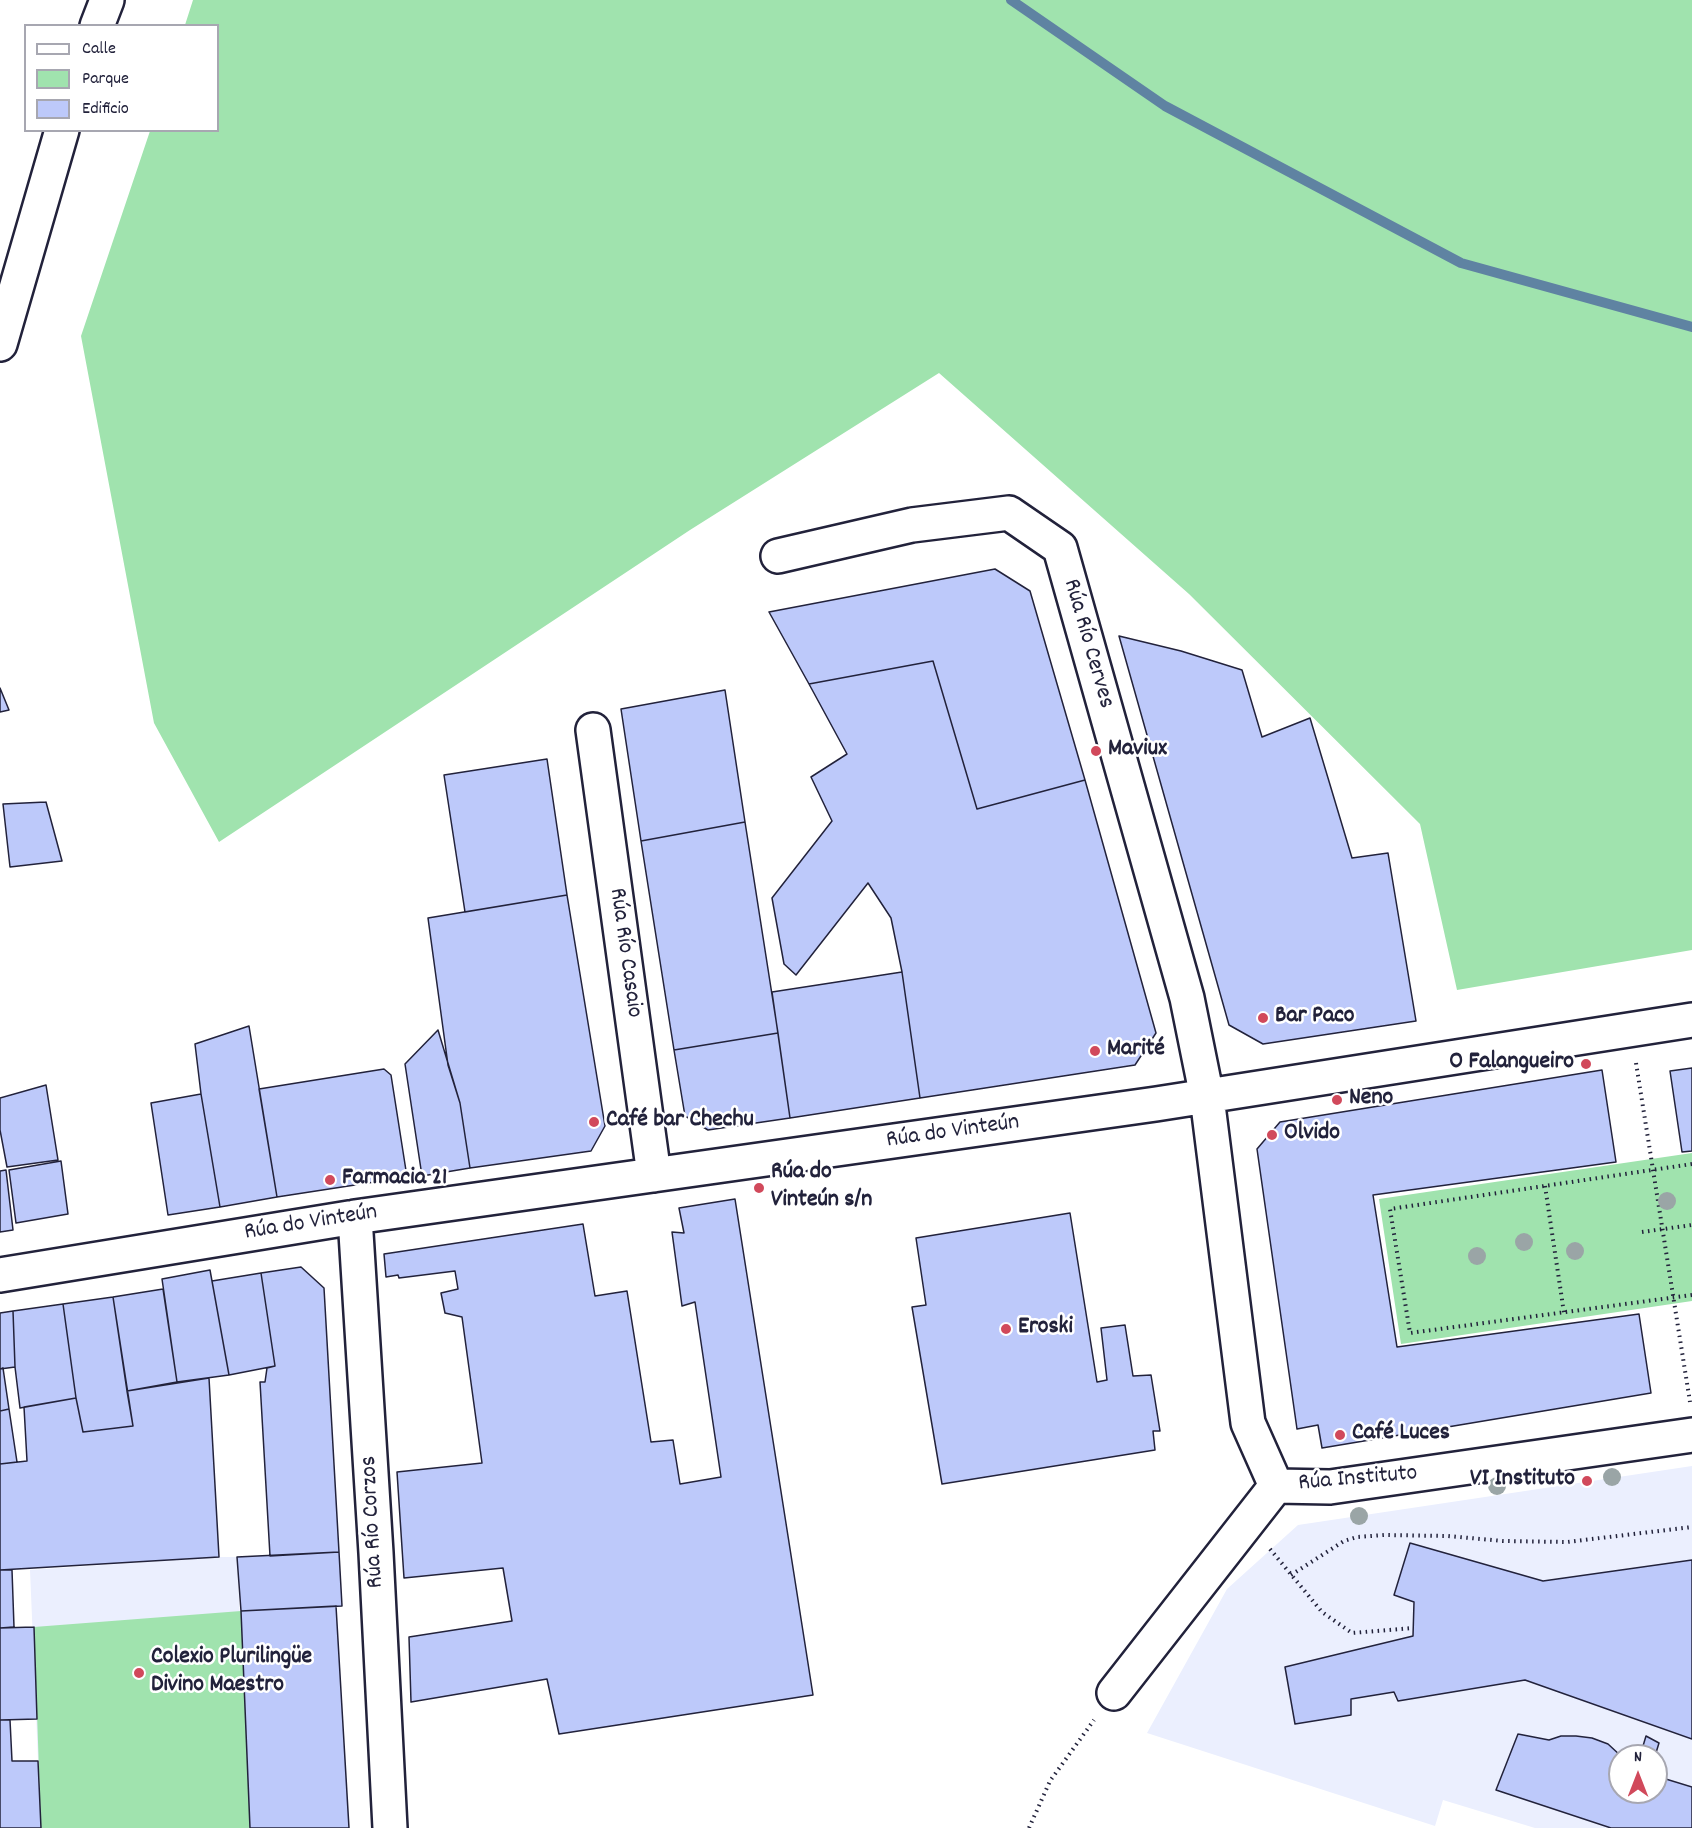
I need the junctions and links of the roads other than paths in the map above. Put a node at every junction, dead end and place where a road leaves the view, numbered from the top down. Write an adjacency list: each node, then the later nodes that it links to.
1 (106, 0): 2 (street)
2 (98, 24)
3 (61, 132): 4 (street)
4 (6, 306): 5 (street)
5 (0, 344)
6 (778, 556): 9 (street, Rúa Río Cerves)
7 (593, 730): 10 (street, Rúa Río Casaio)
8 (1692, 1020): 9 (street, Rúa do Vinteún)
9 (1207, 1097): 10 (street, Rúa do Vinteún); 14 (street, Rúa Instituto)
10 (654, 1175): 11 (street, Rúa do Vinteún)
11 (356, 1217): 12 (street, Rúa do Vinteún); 16 (street, Rúa Río Corzos)
12 (0, 1275)
13 (1692, 1436): 14 (street, Rúa Instituto)
14 (1276, 1486): 15 (street)
15 (1114, 1693)
16 (390, 1828)

